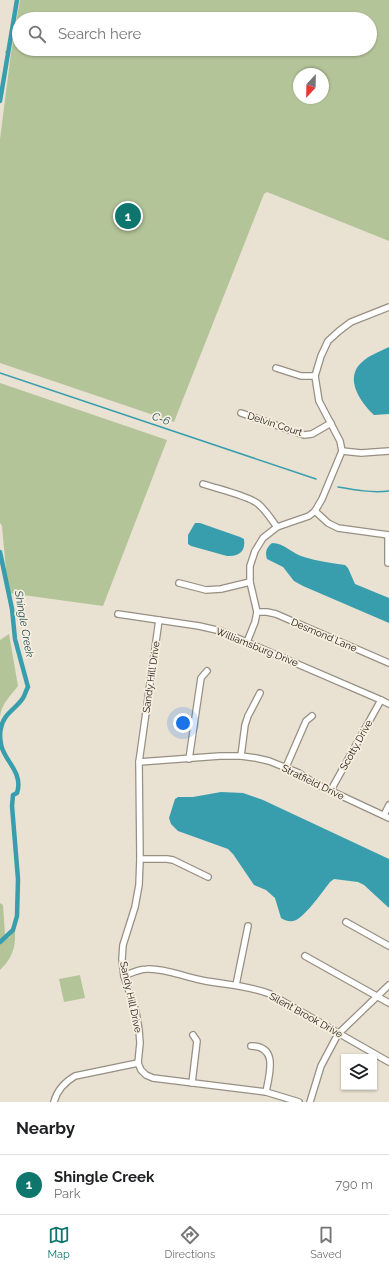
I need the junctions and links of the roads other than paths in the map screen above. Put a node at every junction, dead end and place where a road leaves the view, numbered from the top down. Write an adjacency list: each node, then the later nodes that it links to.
1 (389, 307): 3 (street)
2 (276, 368): 3 (street)
3 (315, 376): 5 (street)
4 (241, 413): 5 (street, Delvin Court)
5 (331, 423): 6 (street)
6 (342, 451): 7 (street); 9 (street)
7 (389, 451)
8 (203, 484): 10 (street)
9 (315, 511): 10 (street); 11 (street)
10 (277, 527): 13 (street)
11 (389, 535): 12 (street)
12 (388, 563)
13 (250, 582): 14 (street); 15 (street)
14 (179, 583)
15 (257, 612): 18 (street); 19 (street, Desmond Lane)
16 (118, 614): 17 (street, Williamsburg Drive)
17 (159, 620): 18 (street, Williamsburg Drive); 27 (street, Sandy Hill Drive)
18 (247, 642): 22 (street, Williamsburg Drive)
19 (389, 664)
20 (206, 671): 26 (street)
21 (260, 694): 25 (street)
22 (381, 700): 23 (street, Williamsburg Drive); 29 (street, Scotty Drive)
23 (389, 704)
24 (312, 716): 28 (street)
25 (241, 756): 26 (street, Stratfield Drive); 28 (street, Stratfield Drive)
26 (189, 759): 27 (street, Stratfield Drive)
27 (139, 762): 32 (street, Sandy Hill Drive)
28 (286, 767): 29 (street, Stratfield Drive)
29 (331, 790): 31 (street, Stratfield Drive)
30 (389, 805): 31 (street)
31 (387, 817)
32 (140, 859): 33 (street); 38 (street, Sandy Hill Drive)
33 (208, 877)
34 (346, 922): 36 (street)
35 (248, 926): 39 (street)
36 (389, 946)
37 (305, 956): 41 (street)
38 (124, 976): 39 (street, Silent Brook Drive); 47 (street, Sandy Hill Drive)
39 (236, 985): 43 (street, Silent Brook Drive)
40 (389, 985): 41 (street)
41 (377, 997): 42 (street); 43 (street)
42 (389, 1004)
43 (338, 1034): 46 (street, Silent Brook Drive); 52 (street)
44 (194, 1035): 48 (street)
45 (251, 1046): 49 (street)
46 (389, 1062)
47 (138, 1063): 48 (street); 50 (street)
48 (192, 1082): 49 (street)
49 (266, 1092): 51 (street)
50 (54, 1102)
51 (300, 1102)
52 (310, 1102)

